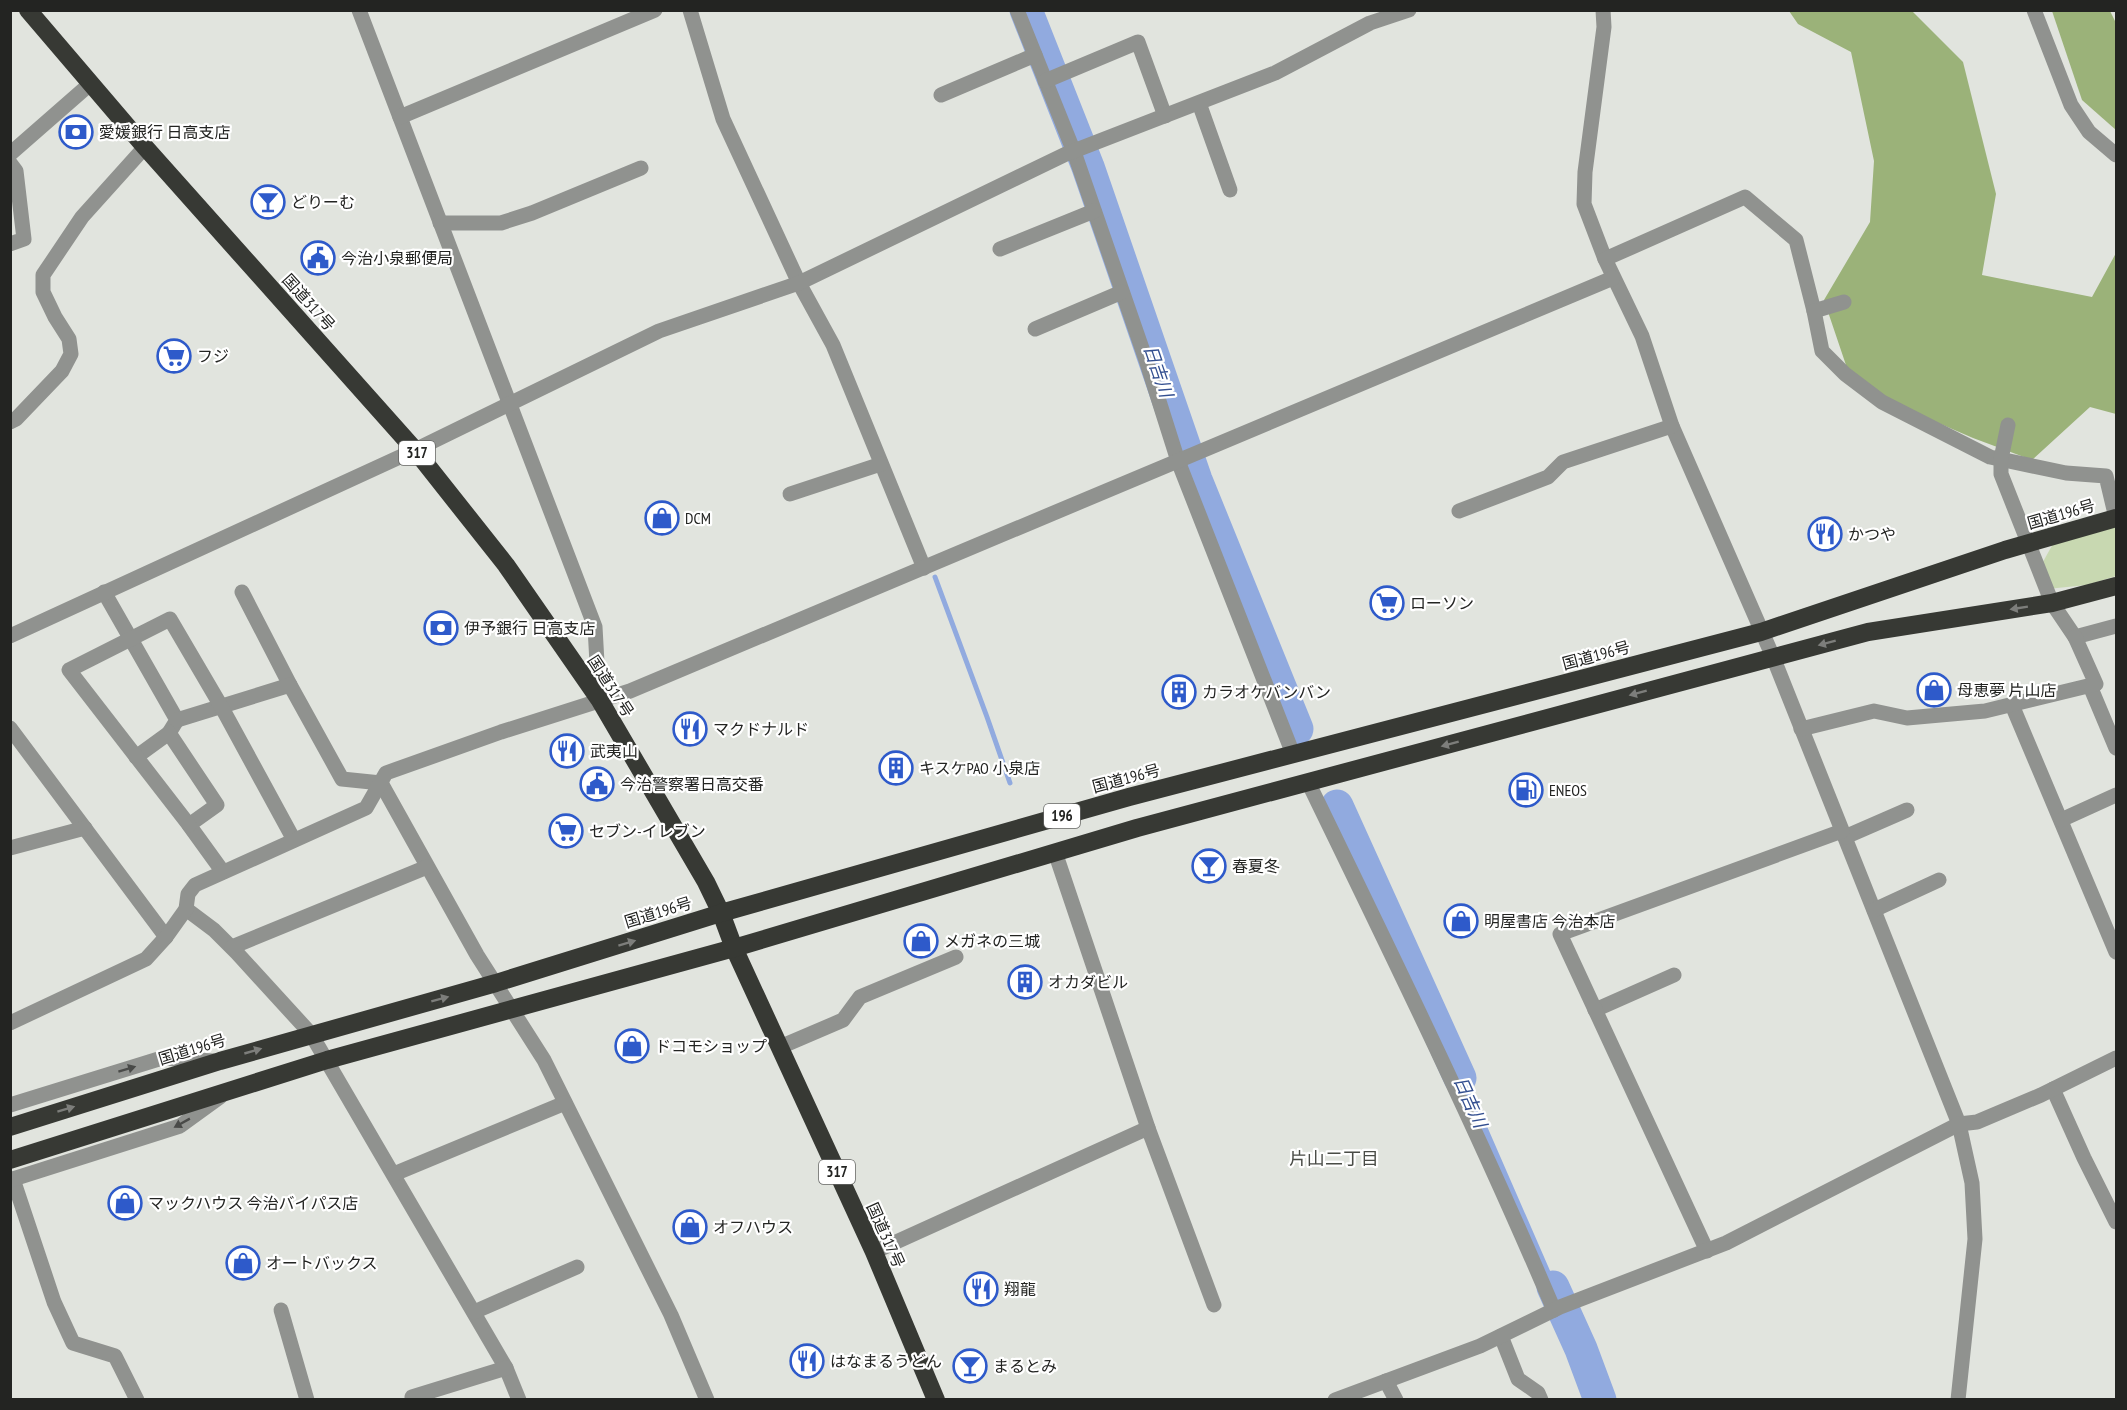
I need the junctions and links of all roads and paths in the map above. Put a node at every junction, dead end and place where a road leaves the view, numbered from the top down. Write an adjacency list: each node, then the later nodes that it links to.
1 (28, 10): 11 (highway, 国道317号 / 317)
2 (359, 10): 15 (street)
3 (656, 10): 15 (street)
4 (690, 10): 29 (street)
5 (1017, 10): 9 (street)
6 (1409, 10): 13 (street)
7 (1603, 10): 27 (street)
8 (2034, 10): 19 (street)
9 (1035, 56): 10 (street); 12 (street)
10 (1045, 81): 14 (street); 17 (street)
11 (90, 84): 16 (highway, 国道317号 / 317); 18 (street)
12 (941, 95)
13 (1199, 103): 14 (street); 22 (street)
14 (1165, 116): 17 (street)
15 (400, 117): 24 (street)
16 (145, 147): 35 (street); 38 (highway, 国道317号 / 317)
17 (1074, 152): 23 (street); 29 (street)
18 (10, 154)
19 (2116, 155)
20 (10, 163): 25 (street)
21 (641, 168): 24 (street)
22 (1230, 190)
23 (1094, 211): 26 (street); 30 (street)
24 (440, 223): 34 (street)
25 (10, 244)
26 (1000, 249)
27 (1605, 259): 28 (street); 32 (street)
28 (1613, 278): 37 (street); 40 (street)
29 (799, 283): 34 (street); 41 (street)
30 (1122, 292): 33 (street); 40 (street)
31 (1844, 302): 32 (street)
32 (1814, 311): 39 (street)
33 (1035, 328)
34 (510, 405): 38 (street); 59 (street)
35 (10, 422)
36 (2008, 425): 39 (street)
37 (1672, 426): 43 (street); 52 (street)
38 (415, 450): 48 (street); 59 (highway, 国道317号 / 317)
39 (2001, 459): 44 (street); 45 (street)
40 (1178, 461): 46 (street); 66 (street)
41 (881, 464): 42 (street); 46 (street)
42 (790, 494)
43 (1460, 511)
44 (2116, 518): 45 (highway, 国道196号 / 196)
45 (2029, 543): 50 (street); 52 (highway, 国道196号 / 196)
46 (924, 568): 59 (street)
47 (2116, 586): 50 (highway, 196)
48 (104, 592): 53 (street); 55 (street)
49 (242, 592): 57 (street)
50 (2052, 603): 54 (street); 56 (highway, 196, one-way to 56)
51 (2116, 626): 54 (street)
52 (1761, 632): 56 (street); 66 (highway, 国道196号 / 196)
53 (10, 636)
54 (2075, 637): 58 (street)
55 (131, 640): 61 (street); 62 (street); 67 (street)
56 (1773, 657): 64 (street); 68 (highway, 196, one-way to 68)
57 (290, 685): 61 (street); 69 (street)
58 (2090, 686): 60 (street); 65 (street)
59 (599, 699): 69 (street); 84 (highway, 国道317号 / 317)
60 (2012, 705): 64 (street); 72 (street)
61 (221, 706): 62 (street); 76 (street)
62 (173, 727): 67 (street); 73 (street)
63 (10, 728): 74 (street)
64 (1801, 729): 75 (street)
65 (2116, 748)
66 (1293, 754): 84 (highway, 国道196号 / 196)
67 (136, 757): 73 (street)
68 (1308, 782): 78 (highway, 196); 115 (street)
69 (381, 783): 76 (street); 79 (street)
70 (2116, 795): 72 (street)
71 (1906, 810): 75 (street)
72 (2061, 820): 88 (street)
73 (189, 825): 80 (street)
74 (85, 828): 77 (street); 85 (street)
75 (1843, 834): 83 (street); 93 (street)
76 (294, 840): 80 (street)
77 (10, 848)
78 (1055, 852): 87 (highway, 196); 106 (street)
79 (427, 867): 86 (street); 91 (street)
80 (223, 872): 82 (street)
81 (1939, 880): 83 (street)
82 (186, 909): 85 (street); 86 (street)
83 (1874, 910): 104 (street)
84 (721, 913): 87 (highway, 国道317号 / 317); 91 (highway, 国道196号 / 196, one-way to 84)
85 (166, 937): 94 (street)
86 (232, 947): 95 (street)
87 (734, 948): 92 (highway, 196); 96 (highway, 国道317号 / 317)
88 (2116, 952)
89 (956, 957): 96 (street)
90 (1674, 975): 93 (street)
91 (496, 983): 92 (street); 95 (highway, 国道196号 / 196, one-way to 91)
92 (512, 1010): 98 (highway, 196); 102 (street)
93 (1595, 1010): 111 (street)
94 (10, 1023)
95 (311, 1034): 98 (street); 99 (highway, 国道196号 / 196, one-way to 95)
96 (780, 1047): 112 (highway, 国道317号 / 317)
97 (2116, 1058): 100 (street)
98 (327, 1060): 101 (highway, 196); 108 (street)
99 (220, 1061): 103 (street, one-way to 99); 105 (highway, 国道196号 / 196, one-way to 99)
100 (2053, 1089): 104 (street); 110 (street)
101 (230, 1090): 107 (highway, 196); 109 (street, one-way to 109)
102 (565, 1102): 108 (street); 125 (street)
103 (10, 1104)
104 (1959, 1124): 111 (street); 130 (street)
105 (10, 1127)
106 (1148, 1128): 112 (street); 114 (street)
107 (10, 1160)
108 (394, 1174): 117 (street)
109 (12, 1180): 122 (street)
110 (2116, 1222)
111 (1707, 1251): 115 (street)
112 (874, 1252): 126 (highway, 国道317号 / 317)
113 (577, 1267): 117 (street)
114 (1214, 1305)
115 (1562, 1307): 118 (street)
116 (281, 1310): 123 (street)
117 (474, 1312): 119 (street)
118 (1501, 1336): 120 (street); 129 (street)
119 (506, 1368): 121 (street); 124 (street)
120 (1386, 1381): 127 (street); 128 (street)
121 (412, 1397)
122 (136, 1400)
123 (307, 1400)
124 (519, 1400)
125 (706, 1400)
126 (936, 1400)
127 (1335, 1400)
128 (1396, 1400)
129 (1541, 1400)
130 (1958, 1400)

